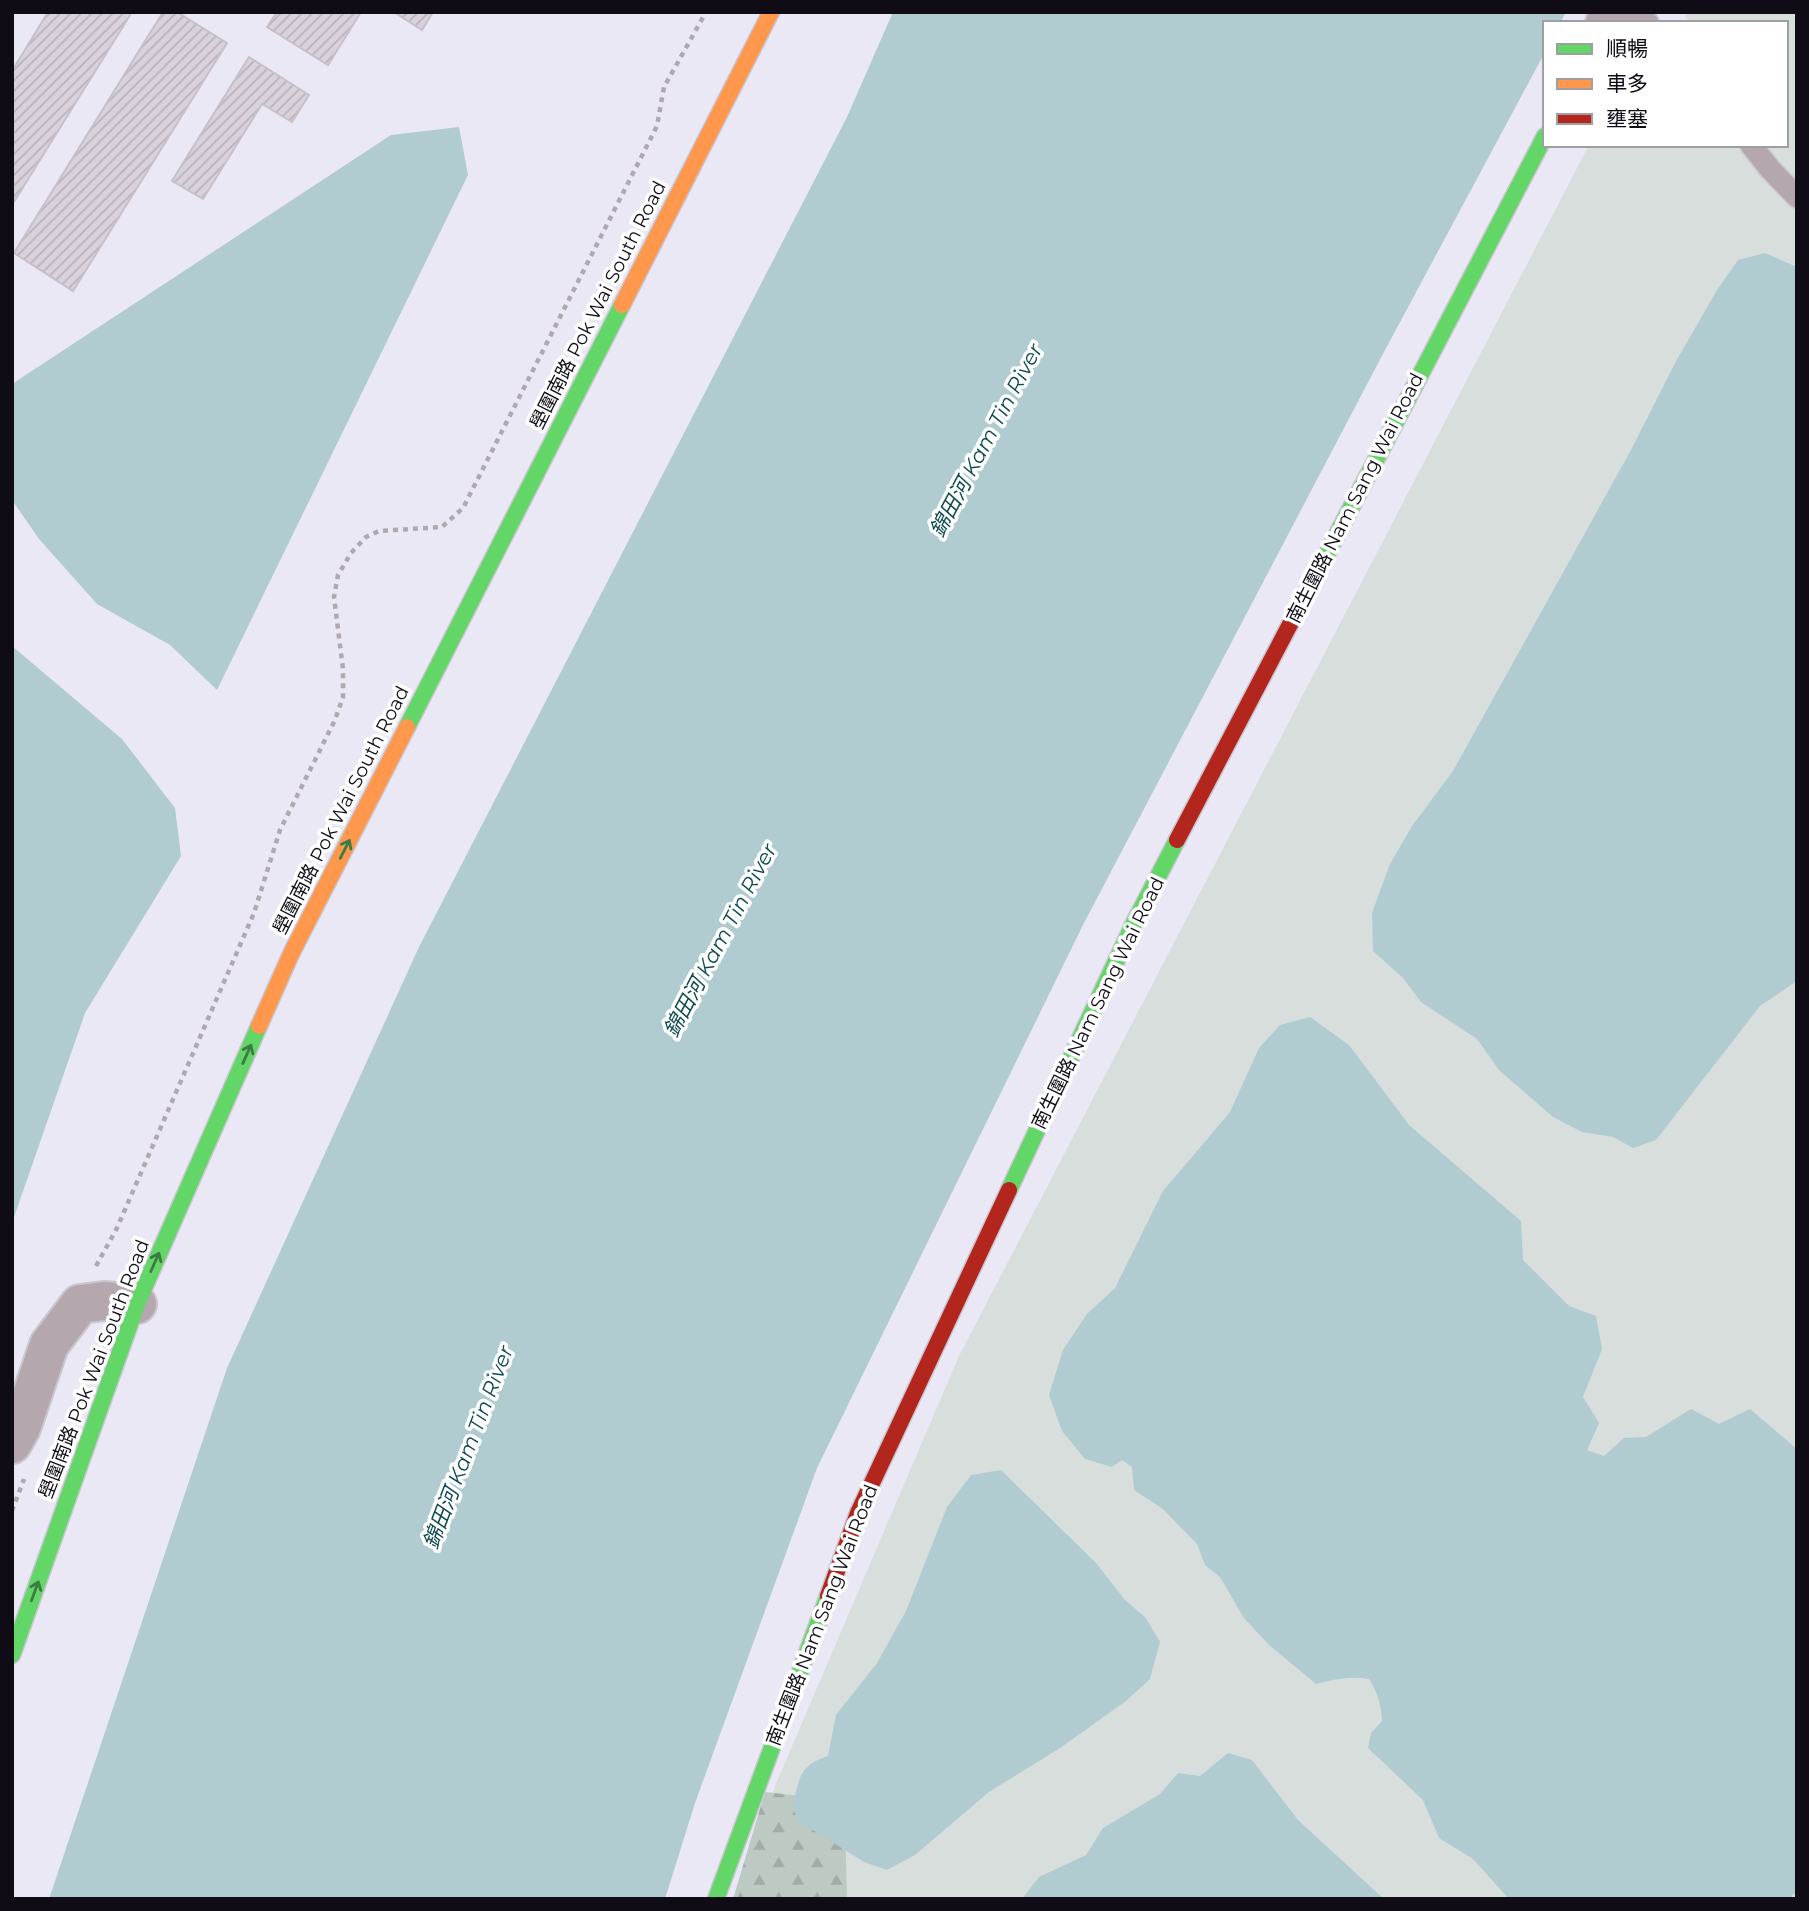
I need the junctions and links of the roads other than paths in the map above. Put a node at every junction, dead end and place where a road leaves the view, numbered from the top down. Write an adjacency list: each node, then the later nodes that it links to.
1 (771, 12): 5 (street, 壆圍南路 Pok Wai South Road, one-way to 1)
2 (1543, 140): 8 (street, 南生圍路 Nam Sang Wai Road)
3 (1753, 147): 4 (lane)
4 (1797, 197)
5 (137, 1304): 6 (street); 7 (street, 壆圍南路 Pok Wai South Road, one-way to 5)
6 (19, 1459)
7 (12, 1655)
8 (716, 1899)

